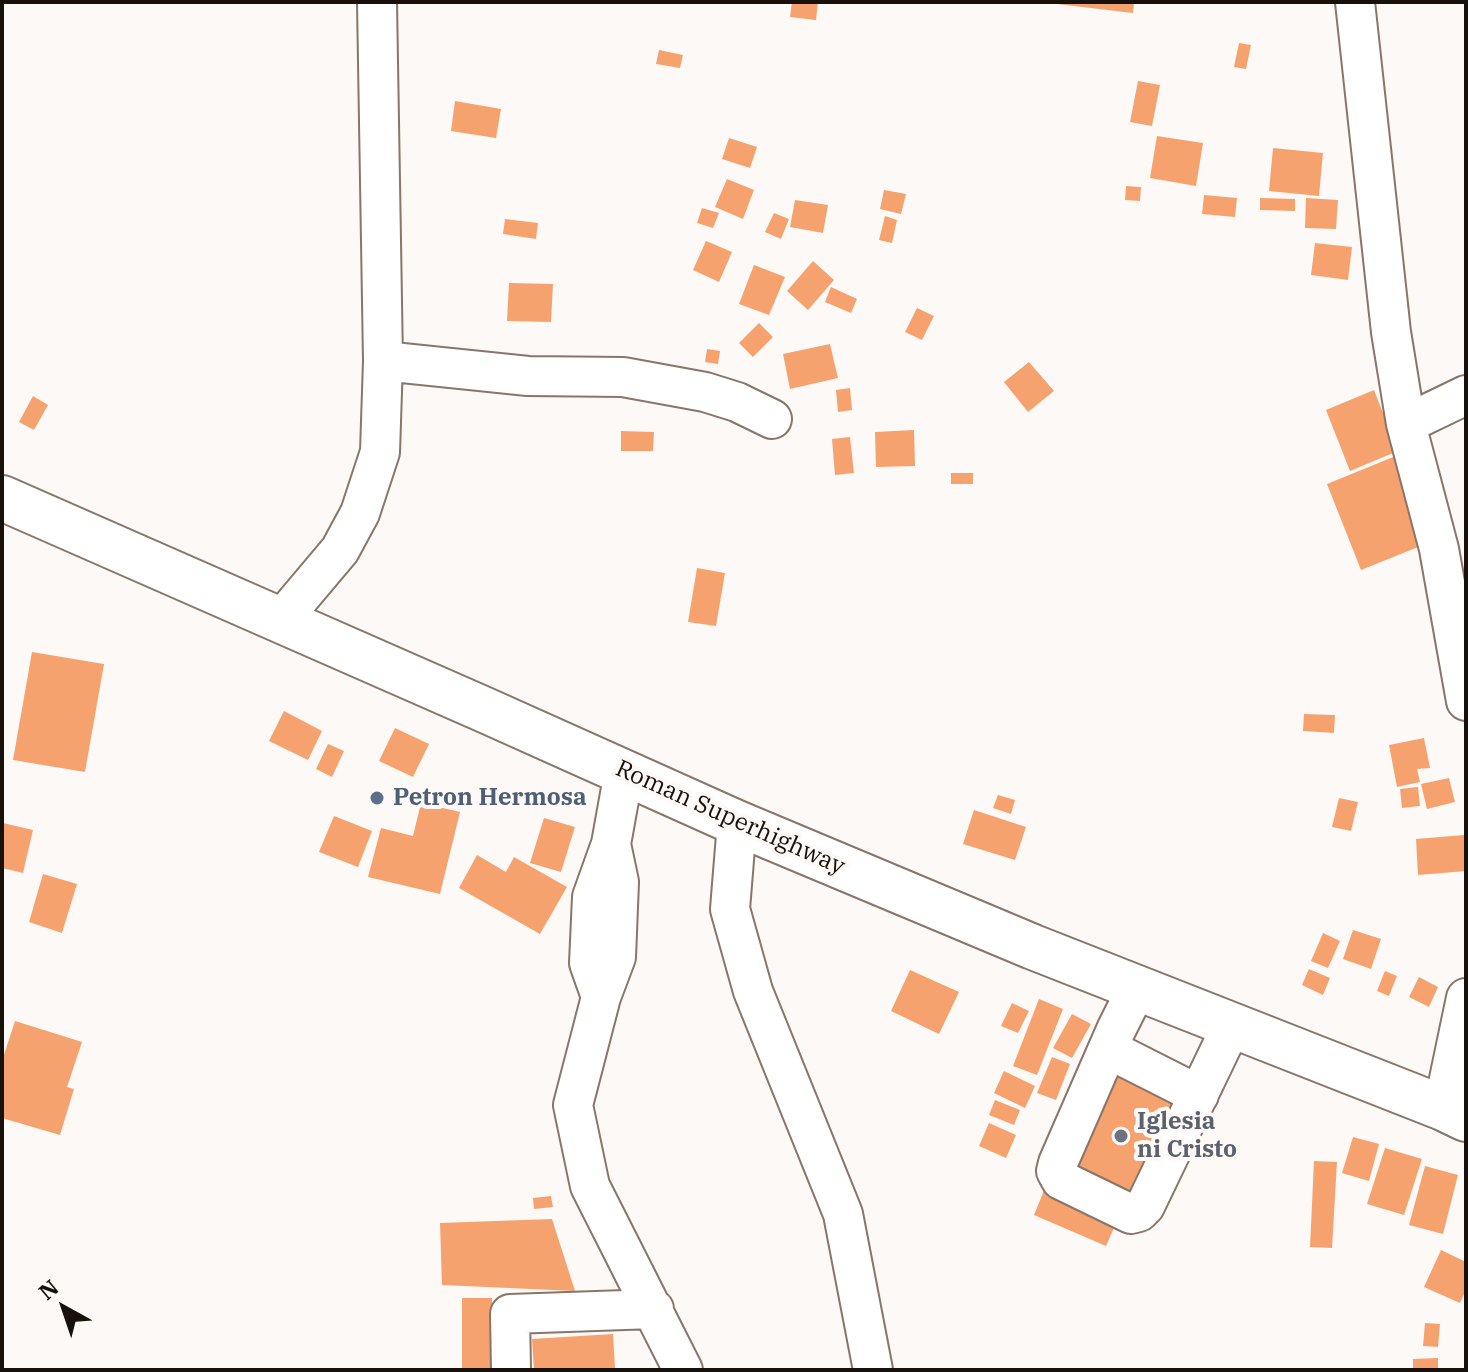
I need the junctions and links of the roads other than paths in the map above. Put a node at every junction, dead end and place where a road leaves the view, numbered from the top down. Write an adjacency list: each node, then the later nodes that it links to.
1 (377, 2): 3 (street)
2 (1355, 2): 6 (street)
3 (383, 361): 5 (street); 8 (street)
4 (1466, 395): 6 (street)
5 (772, 419)
6 (1406, 424): 9 (street)
7 (2, 498): 8 (main road, Roman Superhighway)
8 (281, 620): 10 (main road, Roman Superhighway)
9 (1466, 701)
10 (624, 772): 11 (main road, Roman Superhighway); 18 (street)
11 (737, 823): 12 (main road, Roman Superhighway); 21 (street)
12 (1137, 988): 14 (main road, Roman Superhighway); 15 (street)
13 (1466, 998): 17 (street)
14 (1232, 1025): 16 (street); 17 (main road, Roman Superhighway)
15 (1108, 1049): 16 (street); 16 (street)
16 (1199, 1095)
17 (1454, 1114)
18 (654, 1309): 19 (street); 20 (street)
19 (511, 1370)
20 (683, 1370)
21 (873, 1370)

